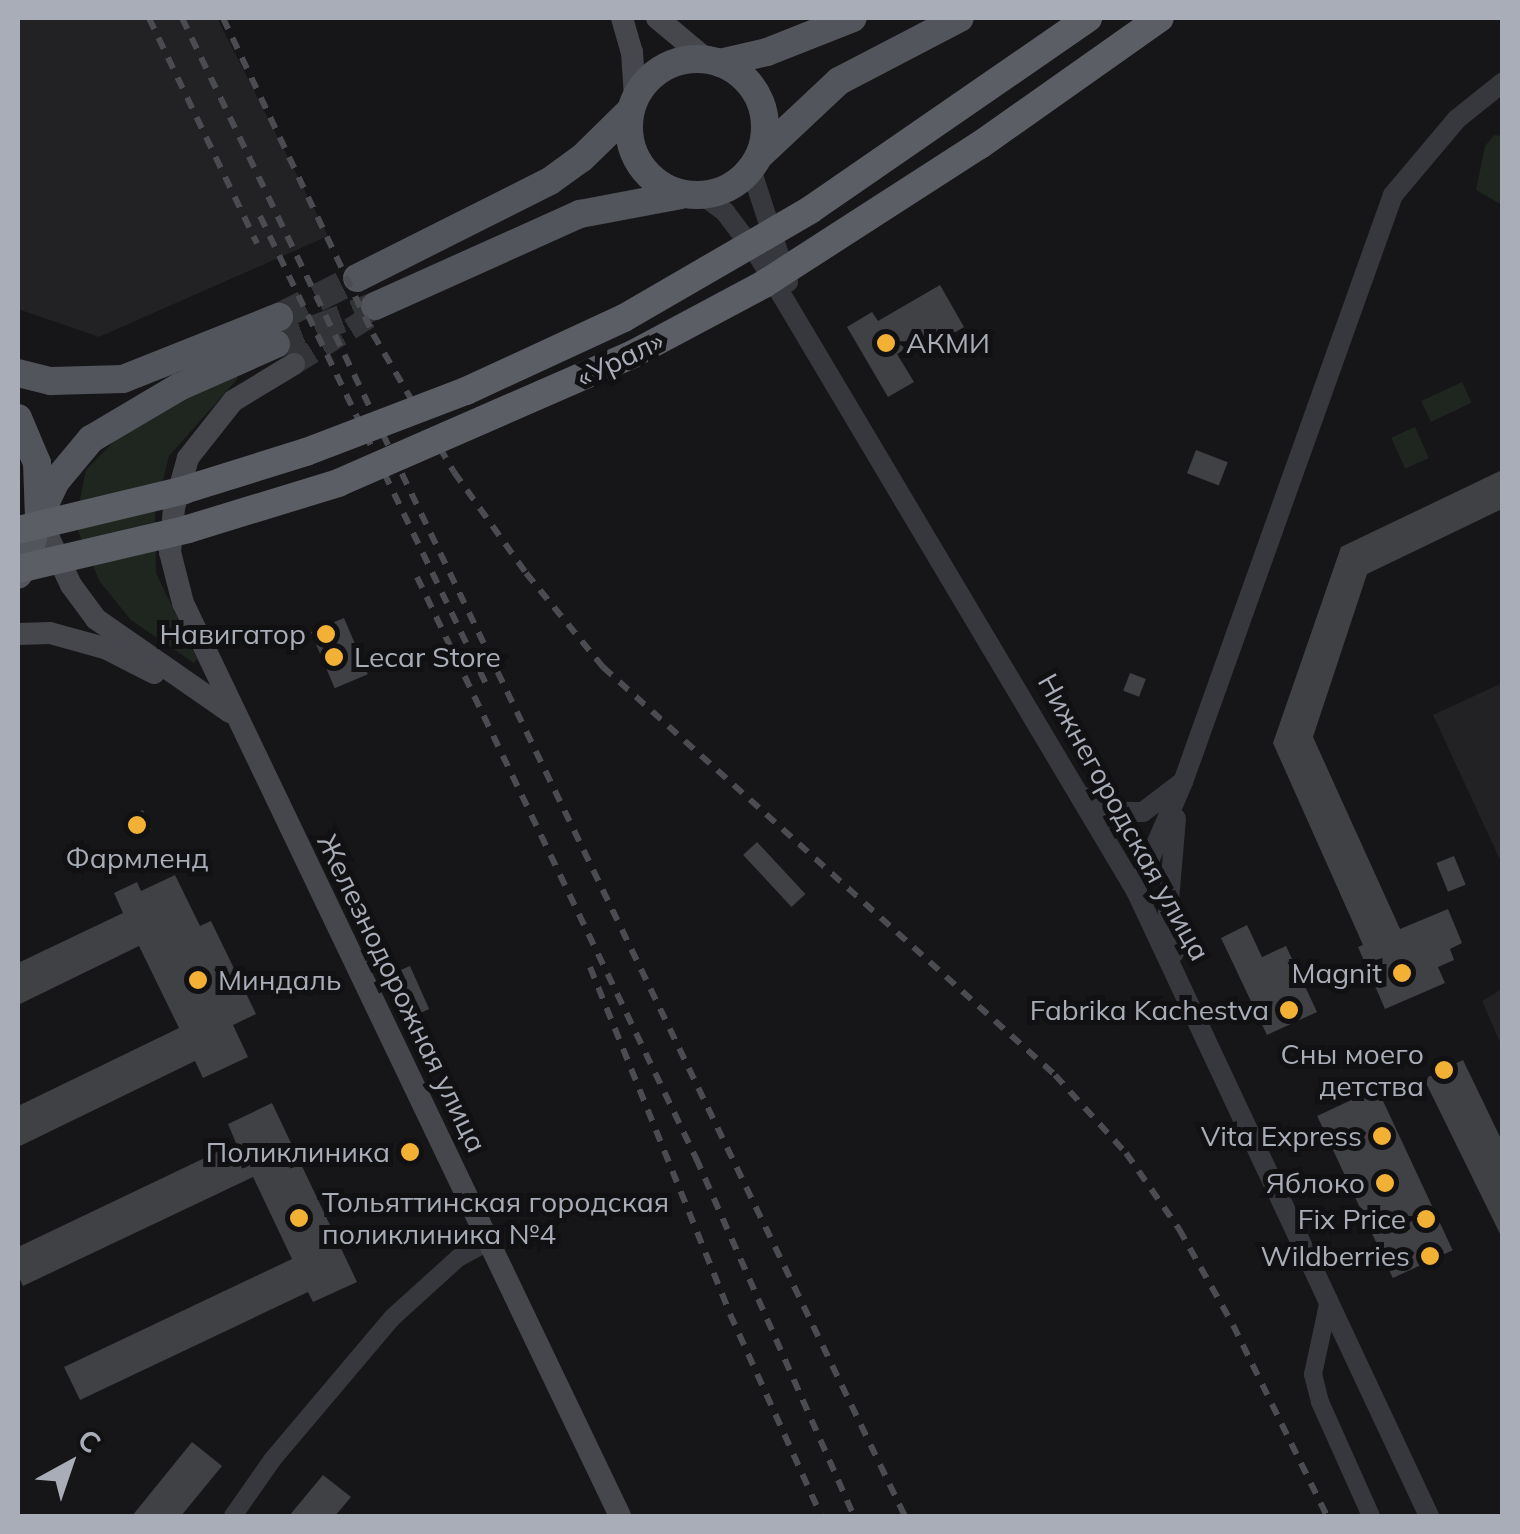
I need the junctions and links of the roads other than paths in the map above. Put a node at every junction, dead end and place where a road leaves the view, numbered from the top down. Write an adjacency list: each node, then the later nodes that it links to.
1 (622, 18): 9 (main road)
2 (658, 18): 7 (main road)
3 (853, 18): 7 (main road)
4 (960, 18): 10 (main road)
5 (1088, 18): 18 (highway, «Урал», bridge)
6 (1160, 18): 19 (highway, «Урал», bridge)
7 (713, 61): 9 (main road); 10 (main road)
8 (1502, 83): 22 (street)
9 (633, 104): 11 (main road); 12 (main road)
10 (754, 163): 11 (main road); 15 (street)
11 (694, 195): 13 (main road); 15 (street, Нижнегородская улица)
12 (357, 278)
13 (373, 311)
14 (283, 342): 16 (main road); 18 (main road); 21 (main road, Железнодорожная улица)
15 (811, 345): 23 (street, Нижнегородская улица)
16 (18, 373)
17 (18, 418): 18 (main road)
18 (28, 524): 19 (main road); 21 (main road)
19 (18, 572)
20 (18, 634): 21 (main road)
21 (232, 714): 26 (main road, Железнодорожная улица)
22 (1182, 782): 23 (street); 24 (street); 25 (street)
23 (1084, 797): 24 (street, Нижнегородская улица)
24 (1136, 891): 25 (street, Нижнегородская улица)
25 (1176, 971): 27 (street, Нижнегородская улица)
26 (488, 1242): 28 (street); 29 (main road, Железнодорожная улица)
27 (1329, 1300): 30 (street); 31 (street, Нижнегородская улица)
28 (233, 1516)
29 (620, 1516)
30 (1371, 1516)
31 (1429, 1516)

